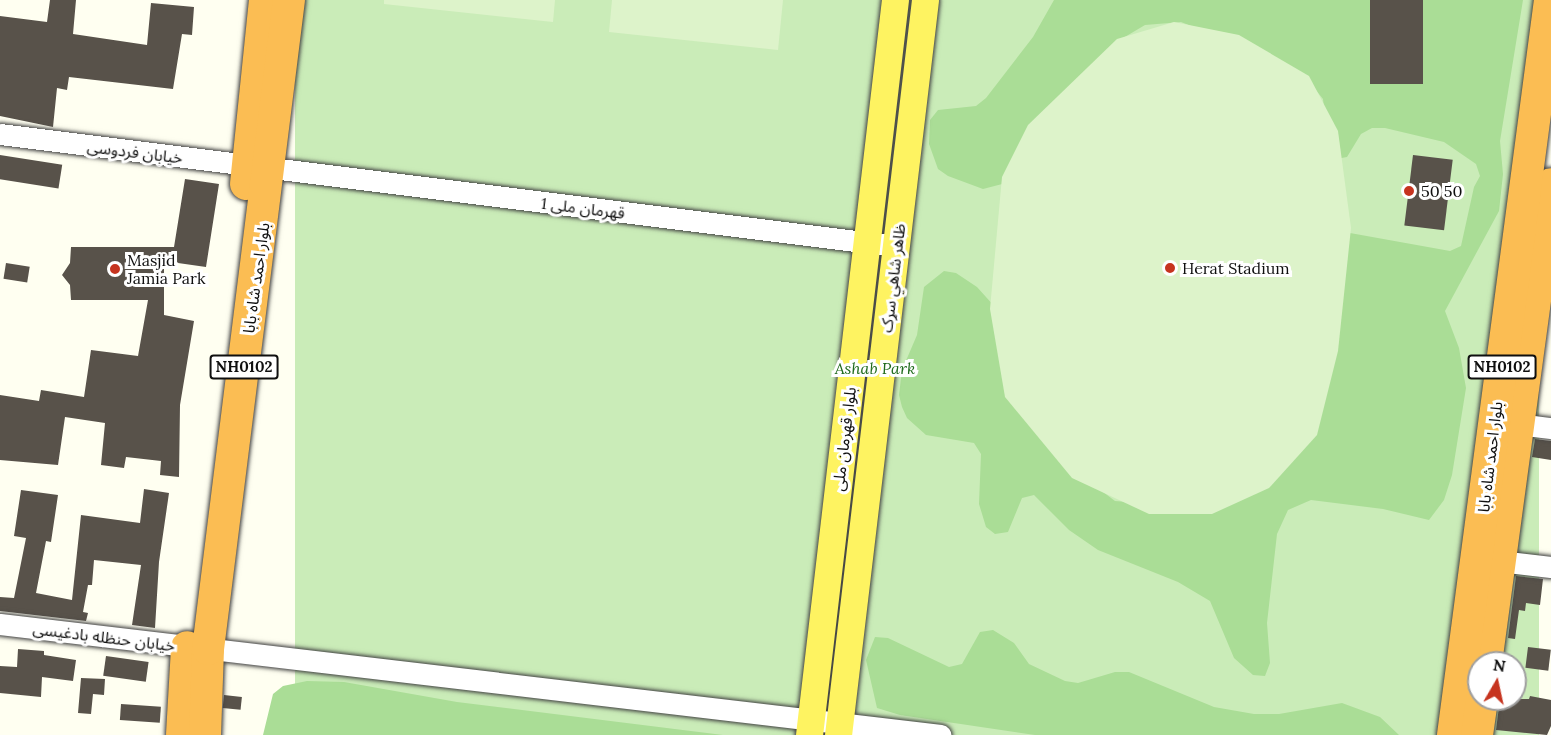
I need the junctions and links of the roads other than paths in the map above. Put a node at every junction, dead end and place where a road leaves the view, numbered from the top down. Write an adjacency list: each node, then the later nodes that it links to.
1 (265, 0): 7 (highway, بلوار احمد شاه بابا / NH0102)
2 (289, 0): 7 (highway, بلوار احمد شاه بابا / NH0102)
3 (895, 0): 9 (main road, بلوار قهرمان ملی)
4 (925, 0): 10 (main road, ظاهر شاهي سړک)
5 (1550, 0): 25 (highway, بلوار احمد شاه بابا / NH0102)
6 (0, 134): 7 (street, خیابان فردوسی)
7 (259, 168): 9 (street, قهرمان ملی 1); 17 (highway, بلوار احمد شاه بابا / NH0102)
8 (1551, 184): 11 (highway, بلوار احمد شاه بابا / NH0102)
9 (867, 242): 10 (street, قهرمان ملی 1); 20 (main road, بلوار قهرمان ملی)
10 (896, 246): 21 (main road, ظاهر شاهي سړک)
11 (1545, 269): 12 (highway, بلوار احمد شاه بابا / NH0102)
12 (1517, 424): 13 (street); 14 (highway, بلوار احمد شاه بابا / NH0102)
13 (1551, 428)
14 (1499, 561): 15 (street); 18 (highway, بلوار احمد شاه بابا / NH0102)
15 (1551, 567)
16 (0, 624): 17 (street, خیابان حنظله بادغیسی)
17 (197, 648): 20 (street, خیابان حنظله بادغیسی); 22 (highway, بلوار احمد شاه بابا / NH0102); 23 (highway, بلوار احمد شاه بابا / NH0102)
18 (1488, 651)
19 (1480, 711): 26 (highway)
20 (810, 727): 21 (street, خیابان حنظله بادغیسی)
21 (839, 729): 24 (street, خیابان حنظله بادغیسی)
22 (182, 735)
23 (205, 735)
24 (940, 735)
25 (1454, 735)
26 (1477, 735)

